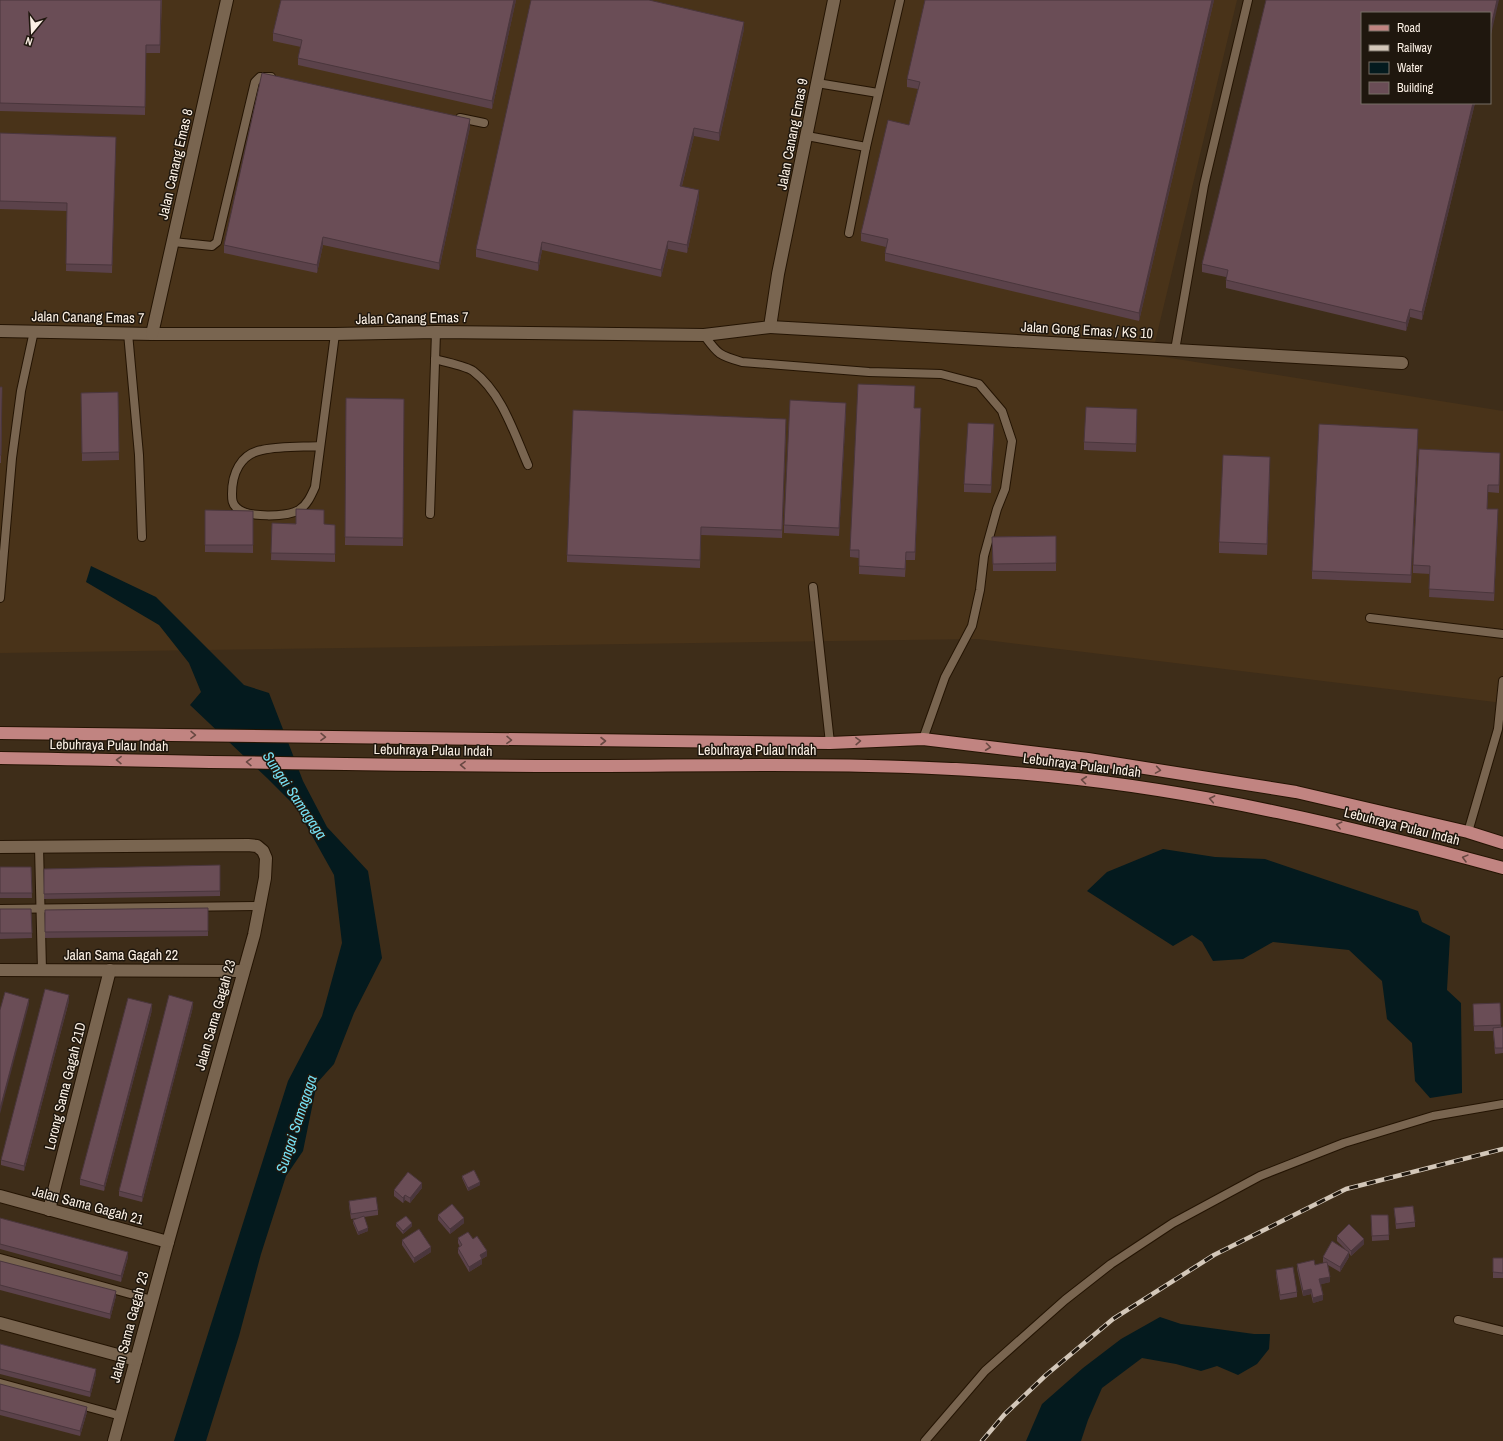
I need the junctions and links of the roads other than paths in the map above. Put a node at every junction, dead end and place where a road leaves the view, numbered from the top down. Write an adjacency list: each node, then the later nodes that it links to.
1 (227, 0): 13 (street, Jalan Canang Emas 8)
2 (834, 0): 6 (street, Jalan Canang Emas 9)
3 (900, 0): 7 (lane)
4 (1248, 0): 22 (lane)
5 (277, 78): 13 (lane)
6 (817, 83): 7 (lane); 10 (street, Jalan Canang Emas 9)
7 (878, 93): 11 (lane)
8 (454, 116): 9 (lane)
9 (484, 123)
10 (806, 136): 11 (lane); 14 (street, Jalan Canang Emas 9)
11 (866, 147): 12 (lane)
12 (849, 233)
13 (173, 242): 19 (street, Jalan Canang Emas 8)
14 (770, 327): 21 (street, Jalan Canang Emas 7); 22 (street, Jalan Gong Emas / KS 10)
15 (0, 331): 16 (street, Jalan Canang Emas 7)
16 (34, 331): 18 (street, Jalan Canang Emas 7); 30 (lane)
17 (436, 332): 20 (street, Jalan Canang Emas 7); 21 (street, Jalan Canang Emas 7); 23 (lane)
18 (128, 333): 19 (street, Jalan Canang Emas 7); 28 (lane)
19 (152, 334): 20 (street, Jalan Canang Emas 7)
20 (335, 334): 25 (lane)
21 (704, 335): 35 (lane)
22 (1175, 350): 24 (street, Jalan Gong Emas / KS 10)
23 (435, 359): 26 (lane); 27 (lane)
24 (1402, 363)
25 (320, 446): 25 (lane)
26 (528, 465)
27 (430, 514)
28 (142, 537)
29 (812, 588): 36 (lane)
30 (0, 598)
31 (1370, 618): 32 (lane)
32 (1503, 634)
33 (1503, 682): 38 (lane)
34 (0, 733): 36 (main road, Lebuhraya Pulau Indah, one-way to 36)
35 (923, 739): 36 (main road, Lebuhraya Pulau Indah, one-way to 35); 38 (main road, Lebuhraya Pulau Indah, one-way to 38)
36 (830, 742)
37 (0, 758): 42 (main road, Lebuhraya Pulau Indah, one-way to 37)
38 (1468, 832): 39 (main road, Lebuhraya Pulau Indah)
39 (1503, 842)
40 (0, 847): 41 (street, Jalan Sama Gagah 23)
41 (39, 847): 43 (street, Jalan Sama Gagah 23); 45 (lane)
42 (1503, 868)
43 (260, 906): 45 (lane); 49 (street, Jalan Sama Gagah 23)
44 (0, 909): 45 (lane)
45 (40, 909): 47 (lane)
46 (0, 970): 47 (street, Jalan Sama Gagah 22)
47 (42, 970): 48 (street, Jalan Sama Gagah 22)
48 (110, 970): 49 (street, Jalan Sama Gagah 22); 52 (street, Lorong Sama Gagah 21D)
49 (243, 971): 53 (street, Jalan Sama Gagah 23)
50 (1503, 1104): 63 (lane)
51 (0, 1196): 52 (street, Jalan Sama Gagah 21)
52 (49, 1210): 53 (street, Jalan Sama Gagah 21)
53 (168, 1242): 55 (street, Jalan Sama Gagah 23)
54 (0, 1258): 55 (lane)
55 (152, 1300): 59 (street, Jalan Sama Gagah 23)
56 (1458, 1320): 58 (lane)
57 (0, 1323): 59 (street)
58 (1503, 1331)
59 (136, 1360): 61 (street, Jalan Sama Gagah 23)
60 (0, 1383): 61 (lane)
61 (121, 1416): 62 (street, Jalan Sama Gagah 23)
62 (114, 1441)
63 (925, 1441)

